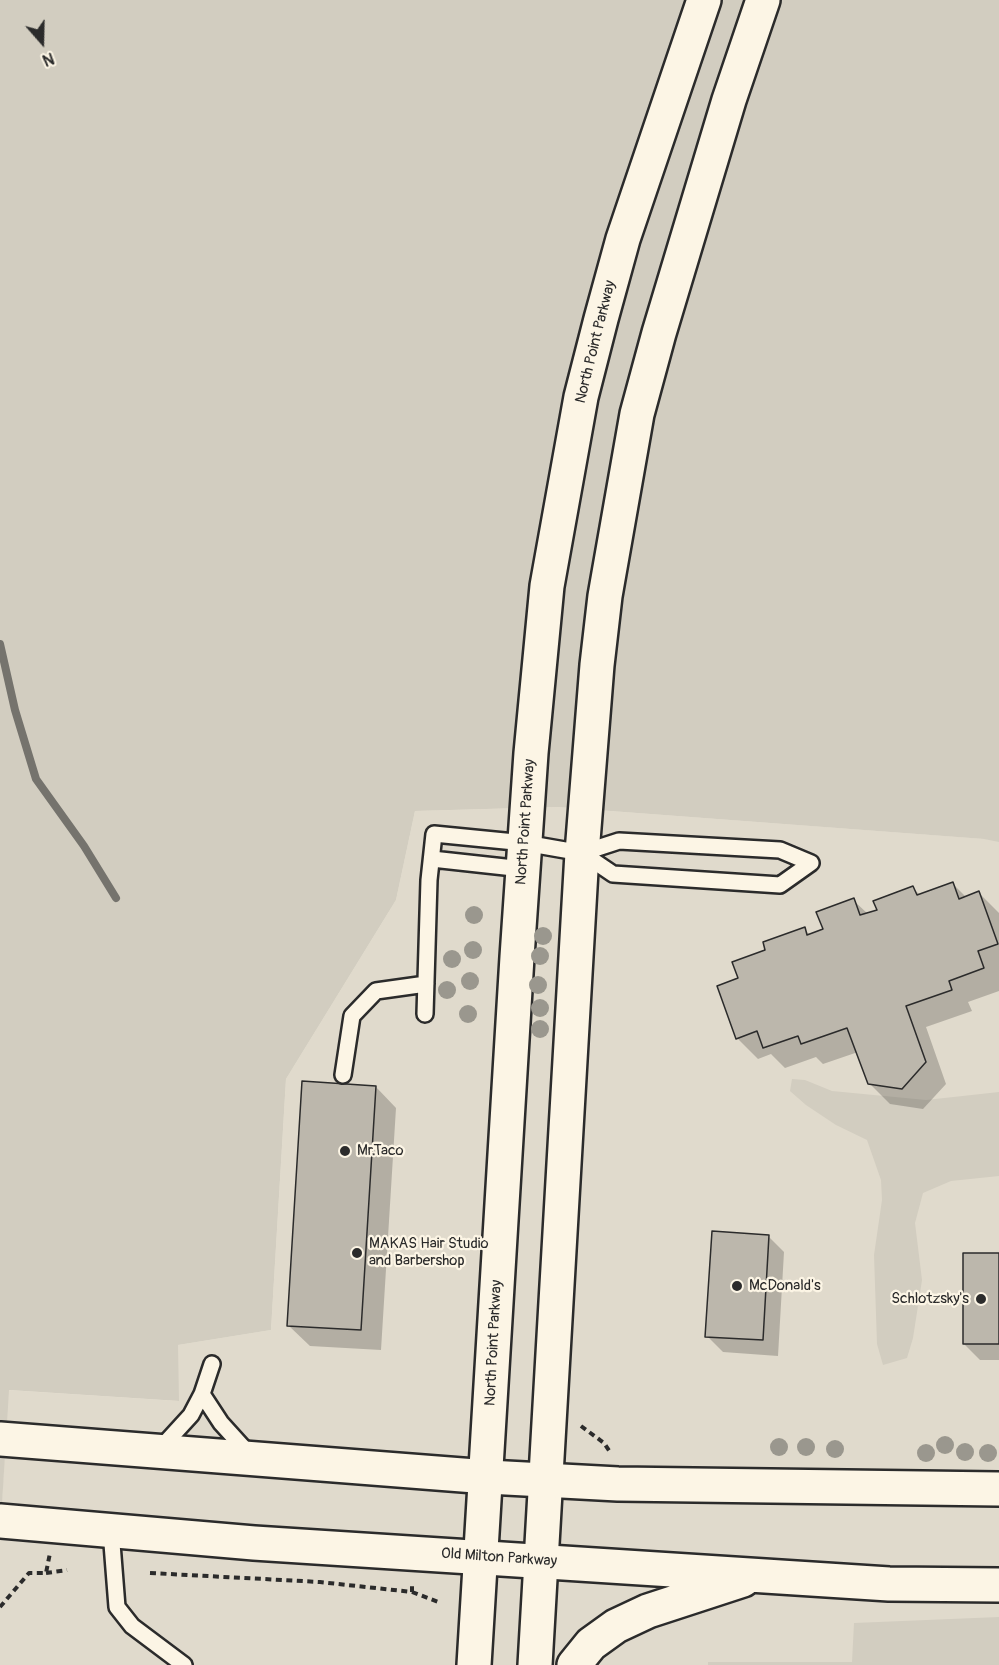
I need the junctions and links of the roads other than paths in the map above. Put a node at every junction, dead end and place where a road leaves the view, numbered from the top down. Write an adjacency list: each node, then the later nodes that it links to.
1 (704, 0): 4 (main road, North Point Parkway)
2 (763, 0): 3 (main road)
3 (582, 853): 3 (lane); 4 (lane); 15 (main road)
4 (524, 856): 5 (lane); 5 (lane); 14 (main road, North Point Parkway)
5 (432, 859): 6 (lane)
6 (426, 984): 7 (lane); 8 (lane)
7 (424, 1014)
8 (343, 1075)
9 (212, 1364): 10 (lane)
10 (202, 1394): 12 (lane); 13 (lane)
11 (0, 1439): 12 (main road)
12 (159, 1450): 13 (main road)
13 (252, 1457): 14 (main road)
14 (488, 1477): 15 (main road); 19 (main road, North Point Parkway)
15 (546, 1480): 16 (main road); 20 (main road)
16 (999, 1489)
17 (0, 1521): 18 (main road, Old Milton Parkway)
18 (111, 1530): 19 (main road, Old Milton Parkway); 23 (lane)
19 (481, 1557): 20 (main road, Old Milton Parkway); 24 (main road, North Point Parkway)
20 (541, 1561): 21 (main road, Old Milton Parkway); 25 (main road)
21 (762, 1574): 22 (main road, Old Milton Parkway); 26 (main road)
22 (999, 1585)
23 (184, 1665)
24 (474, 1665)
25 (535, 1665)
26 (574, 1665)

